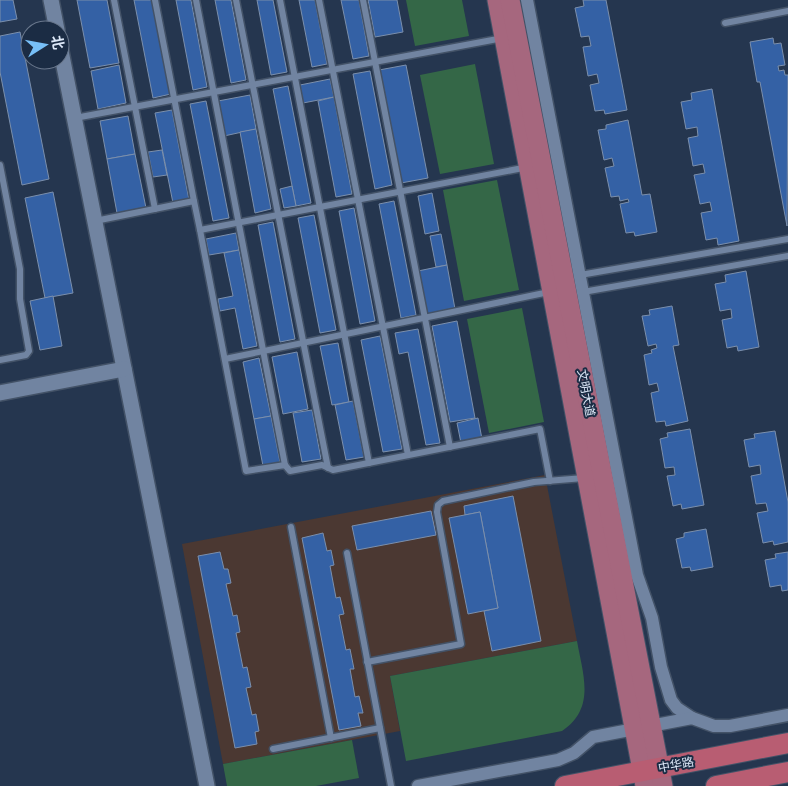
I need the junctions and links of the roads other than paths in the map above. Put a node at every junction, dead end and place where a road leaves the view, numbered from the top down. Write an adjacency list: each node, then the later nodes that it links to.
1 (51, 0): 13 (street)
2 (114, 0): 23 (lane)
3 (155, 0): 22 (lane)
4 (196, 0): 21 (lane)
5 (236, 0): 20 (lane)
6 (280, 0): 19 (lane)
7 (319, 0): 18 (lane)
8 (364, 0): 16 (lane)
9 (497, 0): 15 (main road, 文明大道)
10 (510, 0): 62 (main road, 文明大道)
11 (527, 0): 38 (street)
12 (788, 12): 14 (lane)
13 (55, 20)
14 (726, 23)
15 (504, 38): 16 (lane); 26 (main road, 文明大道)
16 (376, 62): 18 (lane); 27 (lane)
17 (65, 70): 24 (street)
18 (333, 70): 19 (lane); 28 (lane)
19 (294, 77): 20 (lane); 30 (lane)
20 (253, 85): 21 (lane); 32 (lane)
21 (213, 92): 22 (lane); 34 (lane)
22 (174, 100): 23 (lane); 29 (lane)
23 (135, 107): 24 (lane); 31 (lane)
24 (74, 118): 33 (street)
25 (0, 165): 47 (lane)
26 (529, 167): 27 (lane); 39 (main road, 文明大道)
27 (400, 191): 28 (lane); 41 (lane)
28 (358, 200): 30 (lane); 42 (lane)
29 (194, 201): 31 (lane); 35 (lane)
30 (320, 207): 32 (lane); 43 (lane)
31 (155, 209): 33 (lane)
32 (278, 215): 34 (lane); 44 (lane)
33 (95, 221): 48 (street)
34 (238, 223): 35 (lane); 45 (lane)
35 (200, 230): 46 (lane)
36 (788, 239): 38 (lane)
37 (788, 256): 40 (lane)
38 (580, 275): 40 (street)
39 (553, 291): 41 (lane); 55 (main road, 文明大道)
40 (583, 292): 61 (street)
41 (425, 317): 42 (lane); 50 (lane)
42 (383, 326): 43 (lane); 51 (lane)
43 (344, 334): 44 (lane); 52 (lane)
44 (303, 342): 45 (lane); 54 (lane)
45 (263, 351): 46 (lane); 53 (lane)
46 (225, 359): 53 (lane)
47 (0, 360)
48 (124, 370): 49 (street); 69 (street)
49 (0, 393)
50 (450, 447): 51 (lane); 56 (lane)
51 (408, 455): 52 (lane)
52 (370, 462): 54 (lane)
53 (284, 465): 54 (lane)
54 (328, 468)
55 (588, 477): 56 (lane); 62 (main road, 文明大道)
56 (550, 480): 59 (lane)
57 (291, 527): 64 (lane)
58 (347, 553): 59 (lane)
59 (367, 662): 63 (lane)
60 (788, 715): 61 (street)
61 (692, 718): 62 (street)
62 (643, 727): 68 (main road, 文明大道); 71 (street)
63 (380, 728): 64 (lane); 70 (lane)
64 (331, 738): 66 (lane)
65 (788, 743): 68 (highway, 中华路)
66 (273, 749)
67 (788, 772): 73 (highway)
68 (652, 778): 72 (highway, 中华路)
69 (207, 786)
70 (391, 786)
71 (418, 786)
72 (564, 786)
73 (716, 786)

